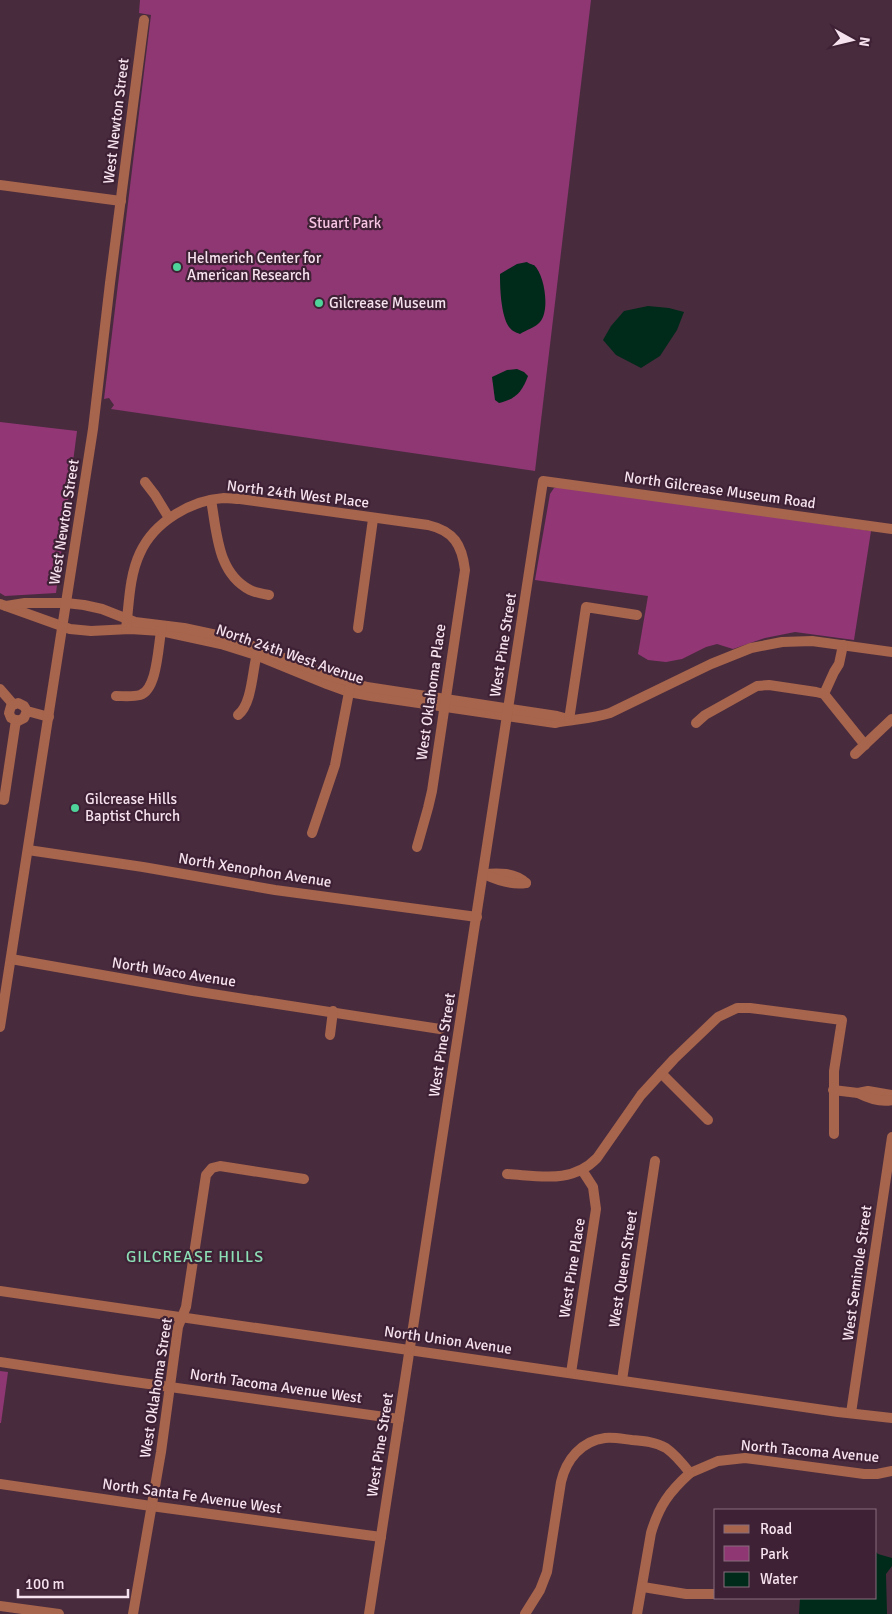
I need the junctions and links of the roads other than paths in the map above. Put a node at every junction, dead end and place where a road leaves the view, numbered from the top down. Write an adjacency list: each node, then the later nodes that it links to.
1 (144, 20): 3 (street, West Newton Street)
2 (0, 185): 3 (street)
3 (121, 201): 12 (street, West Newton Street)
4 (543, 481): 9 (street, North Gilcrease Museum Road); 29 (street, West Pine Street)
5 (145, 482): 7 (street)
6 (211, 500): 7 (street, North 24th West Place); 8 (street, North 24th West Place); 11 (street)
7 (169, 518): 15 (street, North 24th West Place)
8 (373, 519): 10 (street, North 24th West Place); 18 (street)
9 (892, 529)
10 (456, 541): 26 (street, West Oklahoma Place)
11 (269, 595)
12 (66, 603): 13 (street, North 24th West Avenue); 15 (street, North 24th West Avenue); 16 (street, West Newton Street)
13 (2, 605): 16 (street, North 24th West Avenue)
14 (637, 615): 34 (street)
15 (127, 624): 16 (street, North 24th West Avenue); 17 (street, North 24th West Avenue)
16 (63, 626): 31 (street, West Newton Street)
17 (161, 628): 20 (street, North 24th West Avenue); 25 (street)
18 (358, 628)
19 (839, 644): 21 (street, North 24th West Avenue); 24 (street); 34 (street, North 24th West Avenue)
20 (257, 651): 22 (street, North 24th West Avenue); 30 (street)
21 (892, 652)
22 (350, 688): 26 (street, North 24th West Avenue); 39 (street)
23 (0, 689): 27 (street)
24 (824, 694): 35 (street); 36 (street)
25 (116, 696)
26 (445, 703): 29 (street, North 24th West Avenue); 40 (street, West Oklahoma Place)
27 (13, 704): 28 (street); 33 (street)
28 (26, 711): 31 (street); 33 (street)
29 (508, 713): 34 (street, North 24th West Avenue); 42 (street, West Pine Street)
30 (238, 715)
31 (49, 717): 41 (street, West Newton Street)
32 (892, 719): 36 (street)
33 (16, 720): 38 (street)
34 (569, 720)
35 (696, 723)
36 (865, 744): 37 (street)
37 (855, 754)
38 (0, 799)
39 (312, 833)
40 (417, 847)
41 (28, 850): 42 (street, North Xenophon Avenue); 43 (street, West Newton Street)
42 (477, 918): 62 (street, West Pine Street)
43 (11, 959): 44 (street, North Waco Avenue); 45 (street, West Newton Street)
44 (333, 1011): 46 (street, North Waco Avenue); 47 (street)
45 (0, 1027)
46 (440, 1029)
47 (330, 1035)
48 (661, 1073): 49 (street); 53 (street); 57 (street)
49 (833, 1090): 50 (street); 54 (street)
50 (858, 1093): 51 (street); 52 (street)
51 (892, 1096)
52 (892, 1100)
53 (708, 1120)
54 (834, 1134)
55 (892, 1137): 67 (street, West Seminole Street)
56 (655, 1162): 65 (street, West Queen Street)
57 (582, 1170): 58 (street); 64 (street, West Pine Place)
58 (507, 1174)
59 (304, 1179): 61 (street, West Oklahoma Street)
60 (0, 1291): 61 (street, North Union Avenue)
61 (182, 1318): 62 (street, North Union Avenue); 66 (street, West Oklahoma Street)
62 (410, 1349): 64 (street, North Union Avenue); 69 (street, West Pine Street)
63 (0, 1362): 66 (street, North Tacoma Avenue West)
64 (571, 1373): 65 (street, North Union Avenue)
65 (622, 1380): 67 (street, North Union Avenue)
66 (170, 1386): 69 (street, North Tacoma Avenue West); 73 (street, West Oklahoma Street)
67 (851, 1413): 68 (street, North Union Avenue)
68 (892, 1418)
69 (400, 1419): 74 (street, West Pine Street)
70 (892, 1471): 71 (street, North Tacoma Avenue)
71 (690, 1473): 75 (street); 81 (street)
72 (0, 1484): 73 (street, North Santa Fe Avenue West)
73 (151, 1506): 74 (street, North Santa Fe Avenue West); 79 (street, West Oklahoma Street)
74 (381, 1537): 80 (street, West Pine Street)
75 (643, 1587): 76 (street); 82 (street)
76 (714, 1594)
77 (0, 1606): 78 (street)
78 (59, 1614)
79 (134, 1614)
80 (369, 1614)
81 (525, 1614)
82 (638, 1614)

